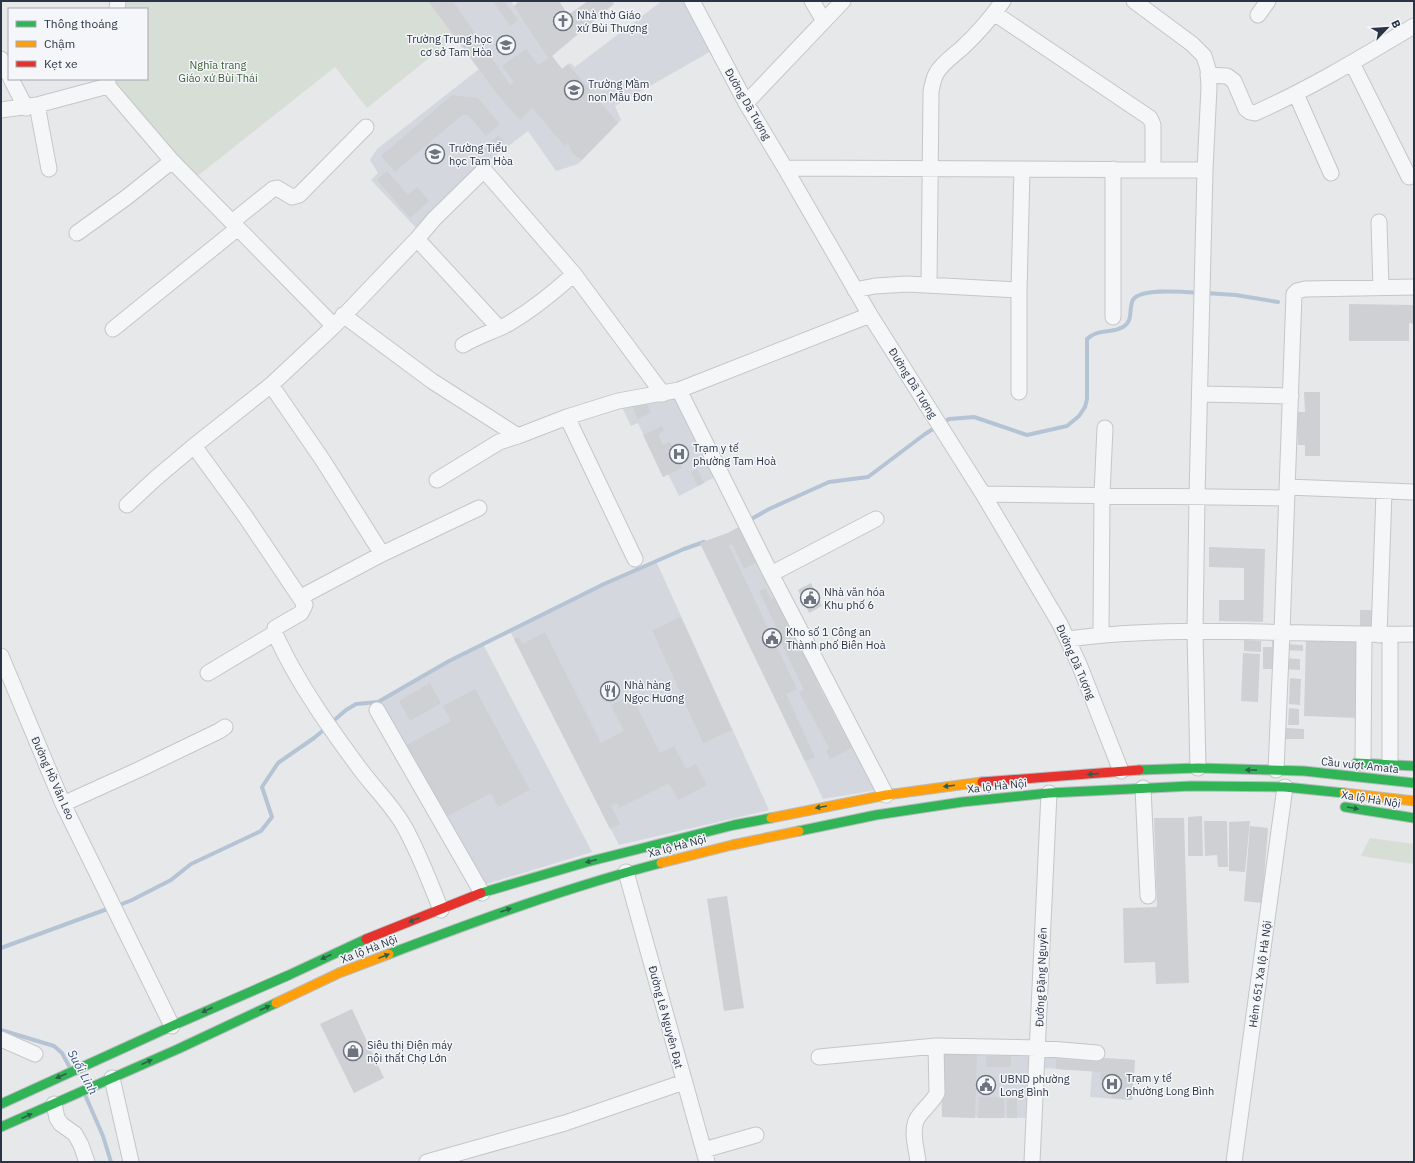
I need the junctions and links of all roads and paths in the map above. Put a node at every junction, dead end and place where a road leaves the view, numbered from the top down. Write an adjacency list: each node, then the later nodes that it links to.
1 (692, 1): 18 (street, Đường Dã Tượng)
2 (812, 1): 9 (street)
3 (843, 1): 9 (street)
4 (1003, 1): 7 (street)
5 (1134, 1): 14 (street)
6 (1268, 1): 8 (street)
7 (994, 13): 26 (street); 28 (street)
8 (1258, 15)
9 (824, 22): 18 (street)
10 (1414, 26): 12 (street)
11 (1, 59): 13 (street)
12 (1352, 63): 17 (street); 31 (street)
13 (8, 73)
14 (1208, 75): 17 (street); 29 (street)
15 (12, 80): 19 (street)
16 (108, 82): 19 (street); 22 (street)
17 (1296, 94): 30 (street)
18 (746, 103): 23 (street, Đường Dã Tượng)
19 (32, 107): 20 (street); 24 (street)
20 (1, 110)
21 (366, 127): 33 (street)
22 (172, 161): 33 (street); 34 (street)
23 (785, 168): 26 (street); 40 (street, Đường Dã Tượng)
24 (48, 169)
25 (1113, 169): 27 (street); 28 (street); 43 (street)
26 (931, 170): 27 (street); 37 (street)
27 (1022, 170): 41 (street)
28 (1153, 170): 29 (street)
29 (1205, 170): 52 (street)
30 (1331, 173)
31 (1410, 177)
32 (1379, 222): 39 (street)
33 (235, 225): 44 (street); 46 (street)
34 (78, 233)
35 (417, 239): 36 (street); 44 (street); 45 (street)
36 (574, 274): 45 (street); 51 (street)
37 (929, 285): 40 (street); 41 (street)
38 (1414, 287): 39 (street)
39 (1381, 288): 53 (street)
40 (855, 290): 42 (street, Đường Dã Tượng)
41 (1019, 290): 50 (street)
42 (870, 315): 49 (street); 62 (street, Đường Dã Tượng)
43 (1113, 317)
44 (338, 320): 48 (street); 56 (street)
45 (498, 328): 47 (street)
46 (114, 329)
47 (463, 345)
48 (270, 385): 57 (street); 68 (street)
49 (678, 390): 51 (street); 70 (street)
50 (1019, 392)
51 (663, 394): 54 (street)
52 (1200, 394): 53 (street); 64 (street)
53 (1291, 396): 59 (street)
54 (567, 417): 56 (street); 69 (street)
55 (1105, 428): 63 (street)
56 (518, 436): 58 (street)
57 (194, 446): 65 (street); 71 (street)
58 (437, 480)
59 (1287, 492): 60 (street); 64 (street); 73 (street)
60 (1384, 492): 61 (street); 78 (street)
61 (1414, 492)
62 (983, 494): 63 (street); 79 (street, Đường Dã Tượng)
63 (1102, 494): 64 (street); 75 (street)
64 (1197, 496): 72 (street)
65 (127, 505)
66 (479, 508): 68 (street)
67 (876, 519): 70 (street)
68 (382, 554): 71 (street)
69 (635, 559)
70 (771, 574): 97 (street)
71 (300, 597): 74 (street)
72 (1195, 632): 73 (street); 75 (street); 88 (street)
73 (1282, 632): 77 (street); 89 (street)
74 (275, 634): 81 (street); 104 (street)
75 (1101, 634): 79 (street)
76 (1414, 634): 78 (street)
77 (1364, 635): 78 (street); 84 (street)
78 (1385, 635): 85 (street)
79 (1068, 639): 90 (street, Đường Dã Tượng)
80 (1, 656): 99 (street, Đường Hồ Văn Leo)
81 (208, 673)
82 (377, 710): 102 (street)
83 (225, 726): 99 (street)
84 (1357, 763): 85 (highway)
85 (1390, 764): 87 (highway)
86 (1330, 765): 91 (highway)
87 (1414, 766)
88 (1198, 768): 89 (highway, Xa lộ Hà Nội, one-way to 88); 90 (highway, Xa lộ Hà Nội)
89 (1276, 770): 91 (highway, Xa lộ Hà Nội)
90 (1121, 771): 97 (highway, Xa lộ Hà Nội, one-way to 97)
91 (1304, 771): 92 (highway, Cầu vượt Amata)
92 (1414, 783)
93 (1285, 787): 94 (highway, Xa lộ Hà Nội); 95 (highway, Xa lộ Hà Nội); 124 (street, Hẻm 651 Xa lộ Hà Nội)
94 (1143, 788): 96 (highway, Xa lộ Hà Nội); 103 (street)
95 (1304, 789): 98 (highway); 100 (highway, Xa lộ Hà Nội, one-way to 100)
96 (1048, 793): 101 (highway, Xa lộ Hà Nội); 108 (street, Đường Đặng Nguyên)
97 (886, 796): 102 (highway, Xa lộ Hà Nội, one-way to 102)
98 (1414, 801)
99 (63, 804): 105 (street, Đường Hồ Văn Leo)
100 (1414, 818)
101 (626, 872): 112 (highway, Xa lộ Hà Nội, one-way to 101); 113 (street, Đường Lê Nguyên Đạt)
102 (482, 893): 104 (highway, Xa lộ Hà Nội)
103 (1148, 896)
104 (441, 910): 105 (highway, Xa lộ Hà Nội, one-way to 105)
105 (172, 1026): 114 (highway, Xa lộ Hà Nội, one-way to 114)
106 (1, 1039): 110 (street)
107 (936, 1046): 108 (street); 111 (street); 122 (street)
108 (1038, 1048): 109 (street); 123 (street, Đường Đặng Nguyên)
109 (1097, 1052)
110 (35, 1054)
111 (819, 1057)
112 (112, 1078): 115 (highway, Xa lộ Hà Nội); 120 (street)
113 (684, 1082): 118 (street, Đường Lê Nguyên Đạt); 121 (street)
114 (1, 1104)
115 (54, 1104): 116 (highway, one-way to 115); 119 (street)
116 (1, 1127)
117 (756, 1135): 118 (street)
118 (705, 1156)
119 (87, 1162)
120 (131, 1162)
121 (427, 1162)
122 (918, 1162)
123 (1032, 1162)
124 (1234, 1162)

